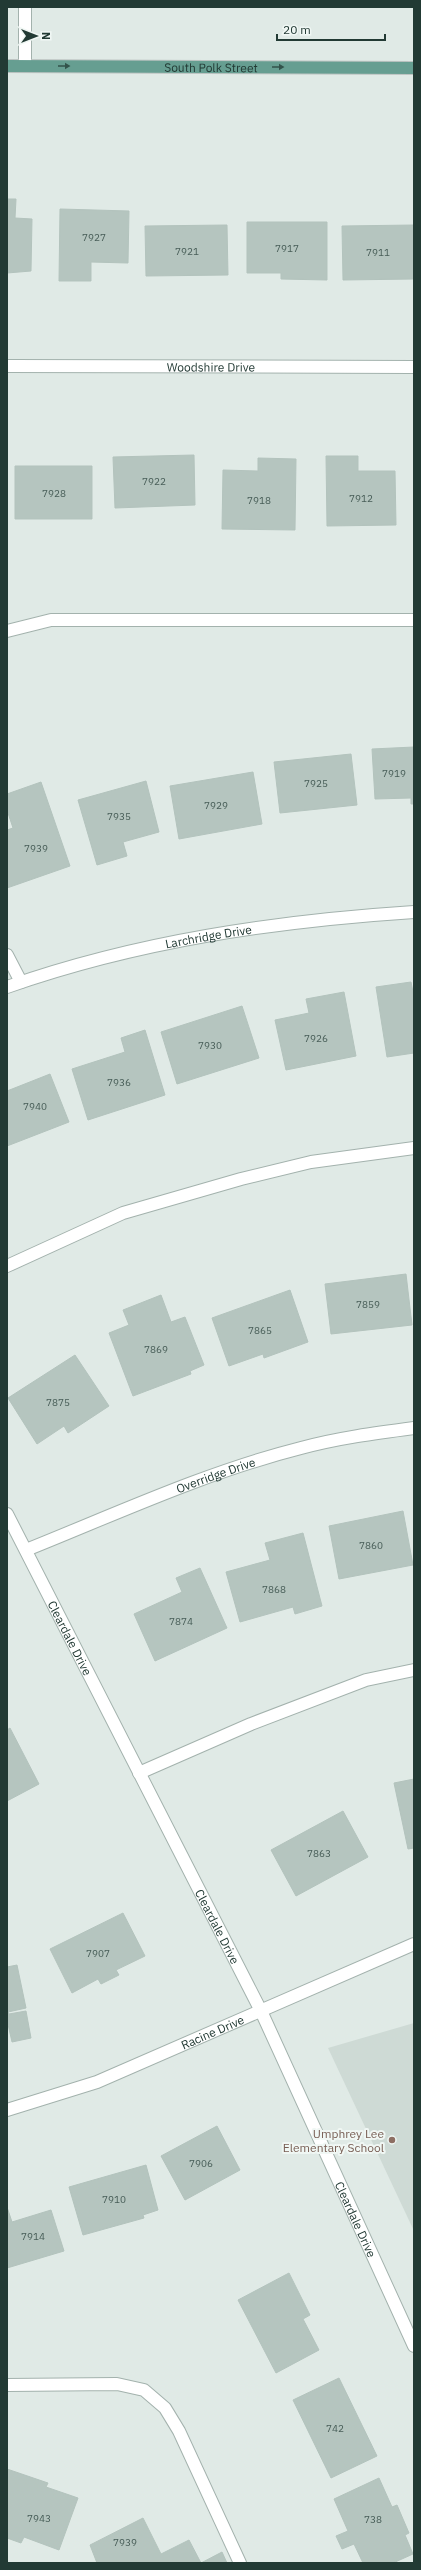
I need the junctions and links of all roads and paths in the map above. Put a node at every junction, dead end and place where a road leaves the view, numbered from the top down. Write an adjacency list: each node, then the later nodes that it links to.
1 (25, 7): 3 (street)
2 (7, 66): 3 (main road, South Polk Street)
3 (25, 66): 4 (main road, South Polk Street, one-way to 4)
4 (414, 68)
5 (7, 366): 6 (street, Woodshire Drive)
6 (414, 367)
7 (414, 620): 8 (street)
8 (7, 631)
9 (414, 912): 11 (street, Larchridge Drive)
10 (7, 955): 11 (street)
11 (21, 982): 12 (street, Larchridge Drive)
12 (7, 987)
13 (414, 1148): 14 (street)
14 (7, 1266)
15 (414, 1428): 17 (street, Overridge Drive)
16 (7, 1514): 17 (street, Cleardale Drive)
17 (26, 1550): 19 (street, Cleardale Drive)
18 (414, 1670): 19 (street)
19 (139, 1772): 21 (street, Cleardale Drive)
20 (414, 1944): 21 (street, Racine Drive)
21 (261, 2011): 22 (street, Racine Drive); 23 (street, Cleardale Drive)
22 (7, 2110)
23 (414, 2346)
24 (7, 2385): 25 (street)
25 (240, 2563)

